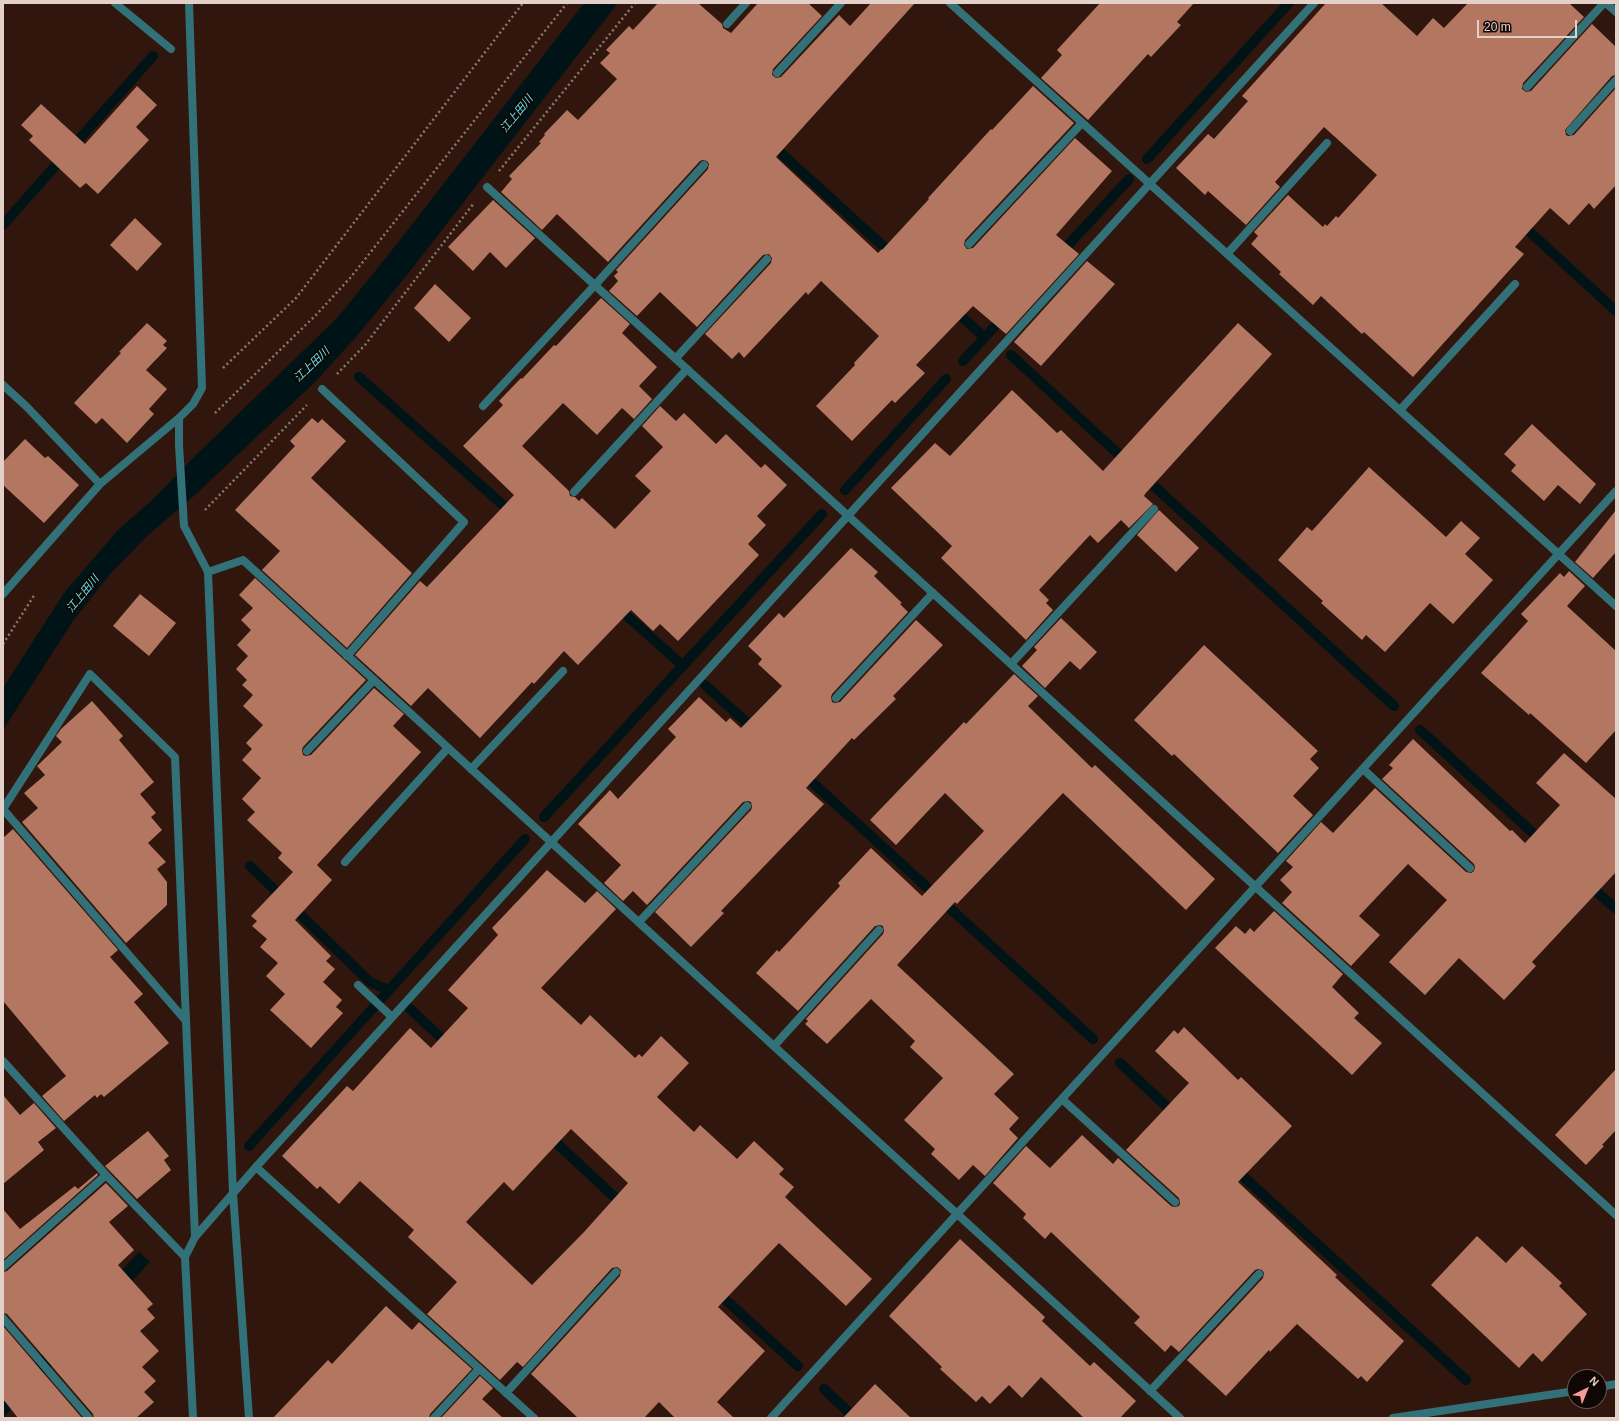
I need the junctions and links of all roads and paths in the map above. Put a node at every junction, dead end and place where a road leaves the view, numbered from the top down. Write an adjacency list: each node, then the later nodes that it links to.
1 (115, 3): 13 (street)
2 (189, 3): 31 (street)
3 (523, 3): 31 (path)
4 (568, 3): 35 (path)
5 (635, 3): 22 (path)
6 (746, 3): 12 (street)
7 (841, 3): 14 (street)
8 (950, 3): 17 (street)
9 (1314, 3): 21 (street)
10 (1605, 3): 11 (street); 16 (street)
11 (1616, 12)
12 (727, 24)
13 (172, 49)
14 (777, 73)
15 (1616, 80): 18 (street)
16 (1527, 87)
17 (1082, 123): 21 (street); 23 (street)
18 (1570, 131)
19 (1327, 143): 24 (street)
20 (704, 165): 27 (street)
21 (1150, 184): 24 (street); 41 (street)
22 (487, 187): 27 (street); 32 (path)
23 (969, 244)
24 (1227, 254): 34 (street)
25 (767, 259): 28 (street)
26 (1515, 284): 34 (street)
27 (595, 285): 28 (street); 33 (street)
28 (676, 358): 29 (street)
29 (687, 369): 38 (street); 41 (street)
30 (3, 385): 37 (street)
31 (202, 388): 36 (street)
32 (322, 389): 42 (path); 50 (street)
33 (483, 406)
34 (1400, 410): 43 (street)
35 (211, 416)
36 (179, 418): 37 (street); 42 (street)
37 (100, 484): 47 (street)
38 (574, 492)
39 (1616, 492): 43 (street)
40 (1154, 509): 51 (street)
41 (848, 516): 46 (street); 61 (street)
42 (185, 527): 44 (street)
43 (1559, 554): 48 (street); 58 (street)
44 (208, 572): 50 (street); 75 (street)
45 (36, 592): 49 (path)
46 (933, 593): 51 (street); 54 (street)
47 (3, 594)
48 (1616, 606)
49 (3, 644)
50 (347, 656): 53 (street)
51 (1011, 664): 64 (street)
52 (563, 671): 57 (street)
53 (374, 680): 55 (street); 56 (street)
54 (836, 698)
55 (448, 748): 57 (street); 62 (street)
56 (307, 751)
57 (471, 769): 61 (street)
58 (1363, 769): 63 (street); 64 (street)
59 (747, 806): 65 (street)
60 (3, 809): 69 (street); 69 (street)
61 (551, 842): 65 (street); 68 (street)
62 (345, 862)
63 (1470, 868)
64 (1256, 887): 72 (street); 78 (street)
65 (639, 922): 70 (street)
66 (879, 930): 70 (street)
67 (358, 985): 68 (street)
68 (392, 1017): 73 (street)
69 (186, 1021): 79 (street)
70 (774, 1046): 77 (street)
71 (3, 1061): 74 (street)
72 (1062, 1099): 76 (street); 77 (street)
73 (256, 1167): 75 (street); 85 (street)
74 (106, 1175): 80 (street); 81 (street)
75 (233, 1193): 79 (street); 91 (street)
76 (1175, 1202)
77 (957, 1214): 86 (street); 94 (street)
78 (1616, 1215)
79 (195, 1237): 80 (street)
80 (185, 1257): 90 (street)
81 (3, 1267)
82 (616, 1272): 88 (street)
83 (1259, 1274): 86 (street)
84 (3, 1318): 89 (street)
85 (479, 1369): 88 (street); 92 (street)
86 (1150, 1391): 95 (street)
87 (1567, 1392): 96 (street)
88 (506, 1393): 93 (street)
89 (89, 1418)
90 (193, 1418)
91 (249, 1418)
92 (434, 1418)
93 (534, 1418)
94 (771, 1418)
95 (1180, 1418)
96 (1393, 1418)

